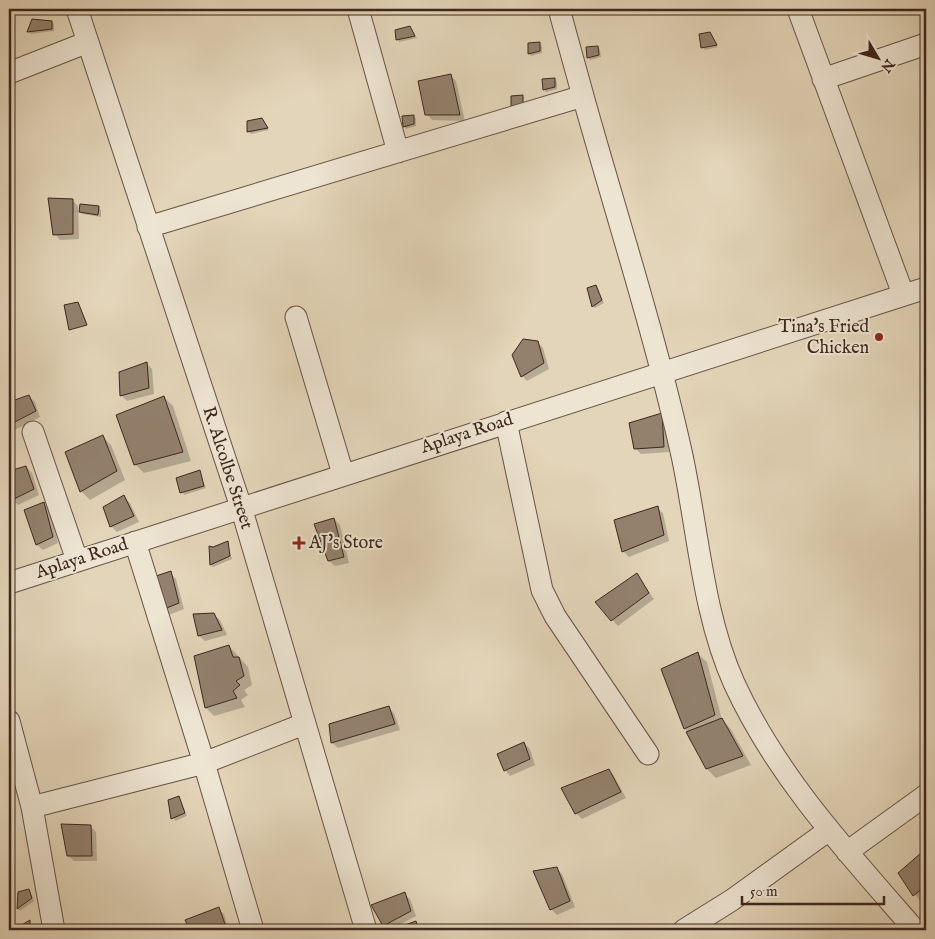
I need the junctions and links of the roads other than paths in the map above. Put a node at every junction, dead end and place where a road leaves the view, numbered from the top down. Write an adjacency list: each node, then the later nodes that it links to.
1 (77, 9): 5 (street, R. Alcolbe Street)
2 (358, 9): 10 (street)
3 (559, 9): 9 (street)
4 (798, 9): 8 (street)
5 (88, 42): 7 (street); 11 (street, R. Alcolbe Street)
6 (926, 44): 8 (street)
7 (9, 73)
8 (823, 78): 13 (street)
9 (583, 96): 10 (street); 15 (street)
10 (398, 152): 11 (street)
11 (148, 227): 19 (street, R. Alcolbe Street)
12 (926, 288): 13 (street, Aplaya Road)
13 (903, 294): 15 (street, Aplaya Road)
14 (296, 317): 18 (street)
15 (661, 372): 16 (street, Aplaya Road); 29 (street)
16 (506, 422): 18 (street, Aplaya Road); 25 (street)
17 (33, 432): 21 (street)
18 (343, 474): 19 (street, Aplaya Road)
19 (241, 507): 20 (street, Aplaya Road); 24 (street, R. Alcolbe Street)
20 (134, 542): 21 (street, Aplaya Road); 26 (street)
21 (77, 560): 22 (street, Aplaya Road)
22 (9, 583)
23 (9, 721): 28 (street)
24 (304, 724): 26 (street); 33 (street, R. Alcolbe Street)
25 (648, 754)
26 (204, 763): 28 (street); 32 (street)
27 (926, 794): 30 (street)
28 (32, 807): 31 (street)
29 (829, 830): 30 (street); 34 (street)
30 (847, 852): 35 (street)
31 (54, 930)
32 (253, 930)
33 (366, 930)
34 (684, 930)
35 (915, 930)

